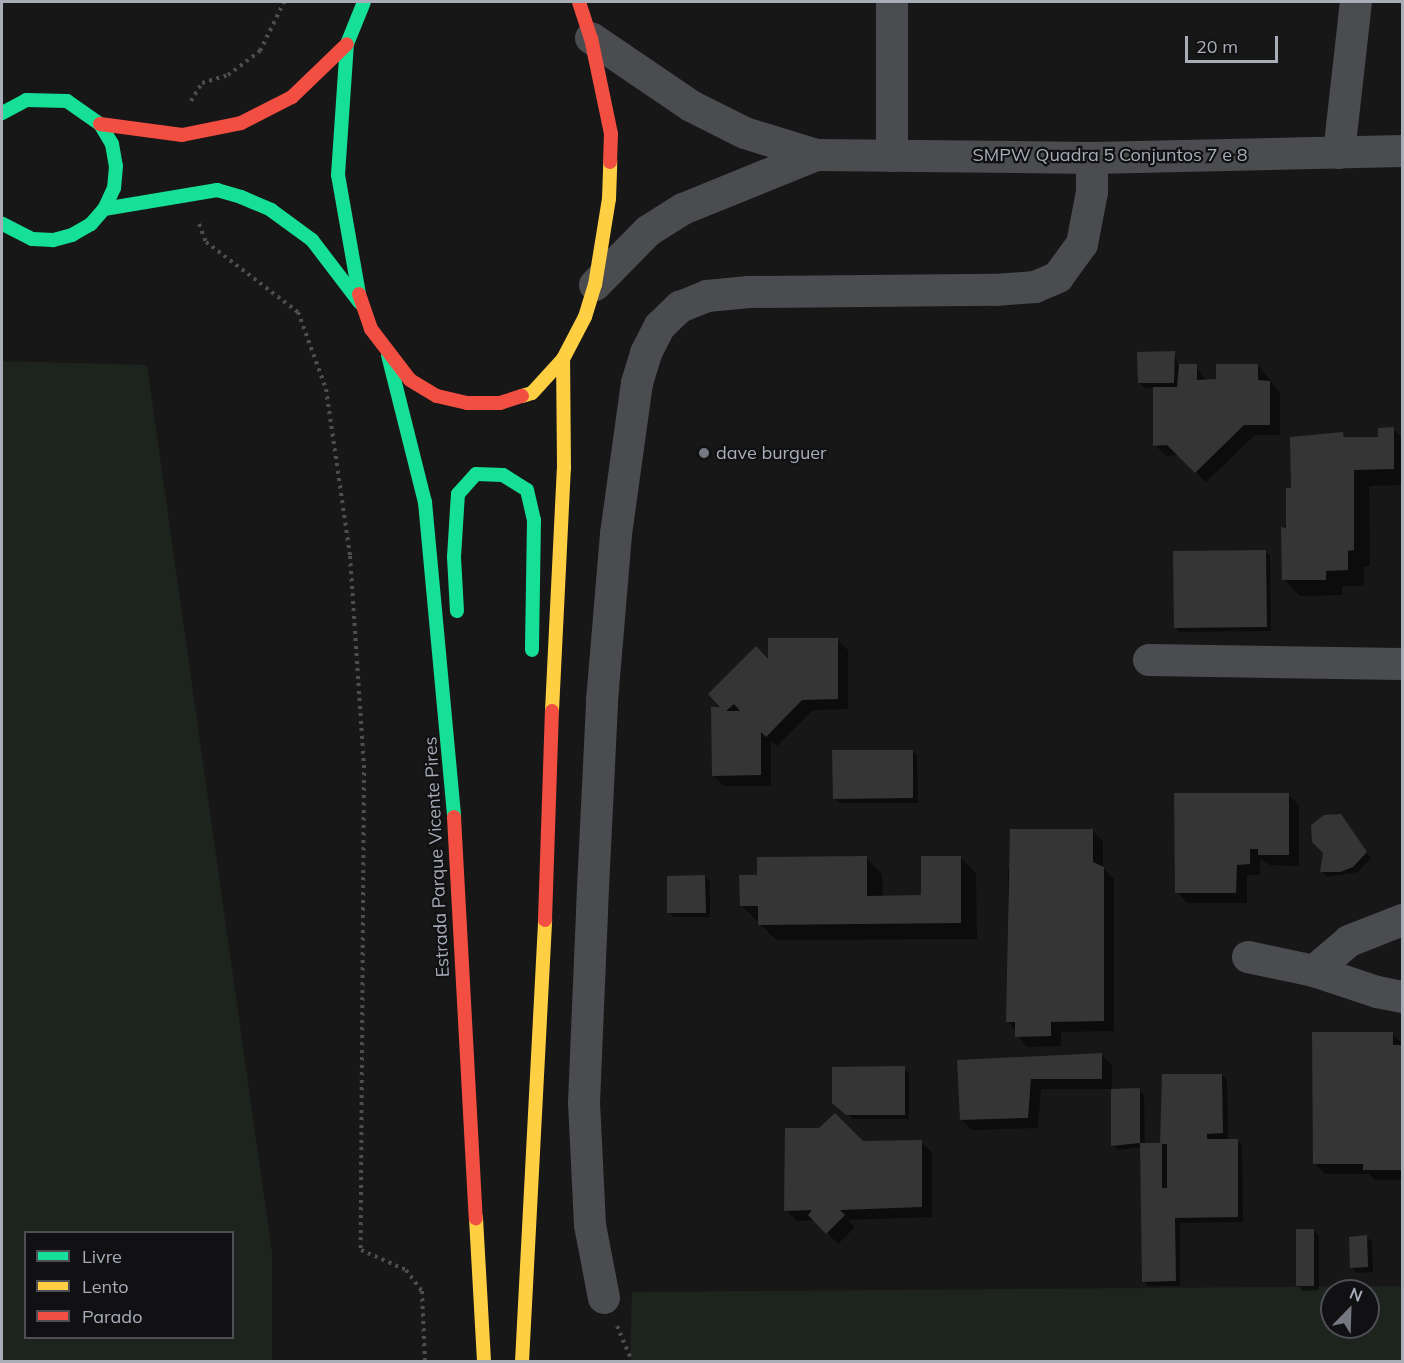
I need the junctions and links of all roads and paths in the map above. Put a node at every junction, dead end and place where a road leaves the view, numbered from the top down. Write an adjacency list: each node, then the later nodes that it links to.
1 (284, 2): 10 (path)
2 (363, 2): 7 (main road)
3 (579, 2): 6 (main road)
4 (892, 2): 14 (street)
5 (1356, 2): 12 (street)
6 (591, 38): 13 (street, SMPW Quadra 5 Conjuntos 7 e 8); 19 (main road)
7 (347, 44): 10 (main road); 20 (main road)
8 (2, 113): 9 (main road)
9 (100, 124): 10 (main road); 17 (main road)
10 (182, 135)
11 (1402, 151): 12 (street, SMPW Quadra 5 Conjuntos 7 e 8)
12 (1339, 153): 15 (street, SMPW Quadra 5 Conjuntos 7 e 8)
13 (816, 155): 14 (street, SMPW Quadra 5 Conjuntos 7 e 8); 19 (street, SMPW Quadra 5 Conjuntos 7 e 8)
14 (892, 156): 15 (street, SMPW Quadra 5 Conjuntos 7 e 8)
15 (1092, 158): 35 (street)
16 (187, 194): 17 (main road); 20 (main road); 36 (path)
17 (104, 209): 18 (main road)
18 (2, 224)
19 (595, 285): 22 (main road)
20 (360, 303): 21 (main road)
21 (388, 355): 22 (main road); 28 (main road, Estrada Parque Vicente Pires)
22 (563, 359): 30 (main road)
23 (458, 623): 26 (main road)
24 (1149, 660): 25 (street)
25 (1402, 664)
26 (531, 669)
27 (459, 692): 28 (main road)
28 (450, 749): 37 (main road, Estrada Parque Vicente Pires)
29 (535, 781): 30 (main road)
30 (547, 800): 38 (main road)
31 (1402, 920): 33 (street)
32 (1248, 957): 33 (street)
33 (1314, 971): 34 (street)
34 (1402, 997)
35 (604, 1298): 39 (path)
36 (425, 1362)
37 (484, 1362)
38 (522, 1362)
39 (632, 1362)

